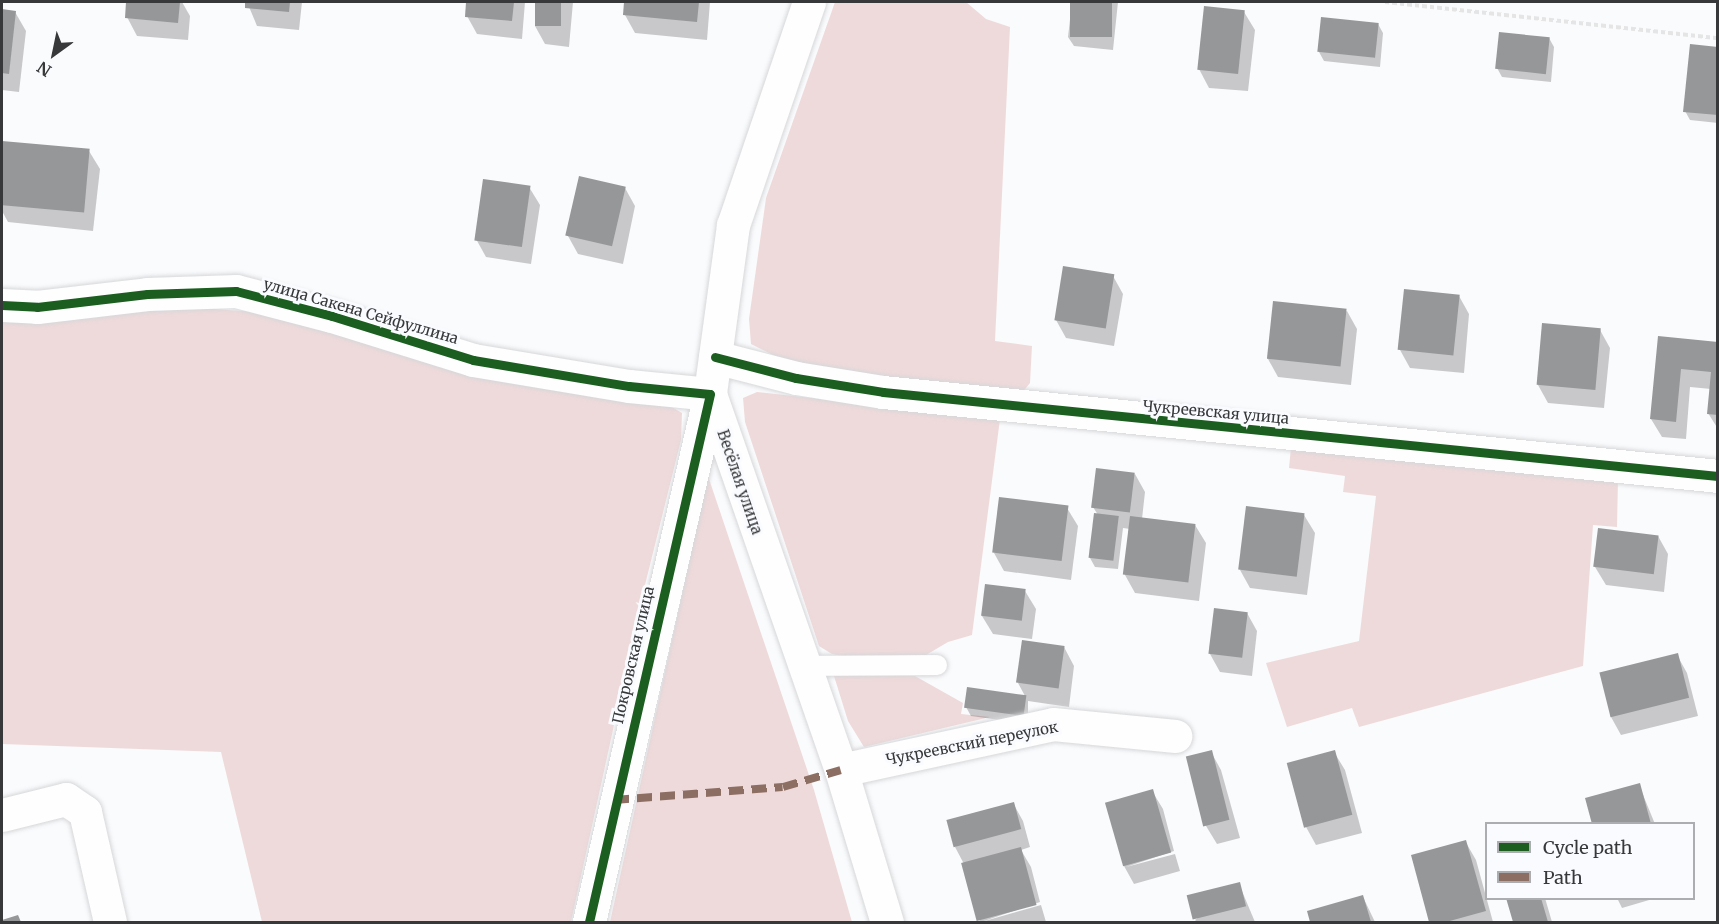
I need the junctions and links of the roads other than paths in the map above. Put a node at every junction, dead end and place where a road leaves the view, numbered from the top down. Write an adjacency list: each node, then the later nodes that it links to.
1 (809, 2): 3 (street, Весёлая улица)
2 (2, 305): 4 (street, улица Сакена Сейфуллина)
3 (715, 357): 4 (street, Весёлая улица); 5 (street, Чукреевская улица)
4 (710, 394): 7 (street, Весёлая улица); 12 (street, Покровская улица)
5 (1718, 476)
6 (937, 665): 7 (lane)
7 (804, 666): 9 (street, Весёлая улица)
8 (1175, 736): 9 (street, Чукреевский переулок)
9 (841, 770): 13 (street, Весёлая улица)
10 (2, 815): 11 (street)
11 (110, 922)
12 (589, 922)
13 (887, 922)

